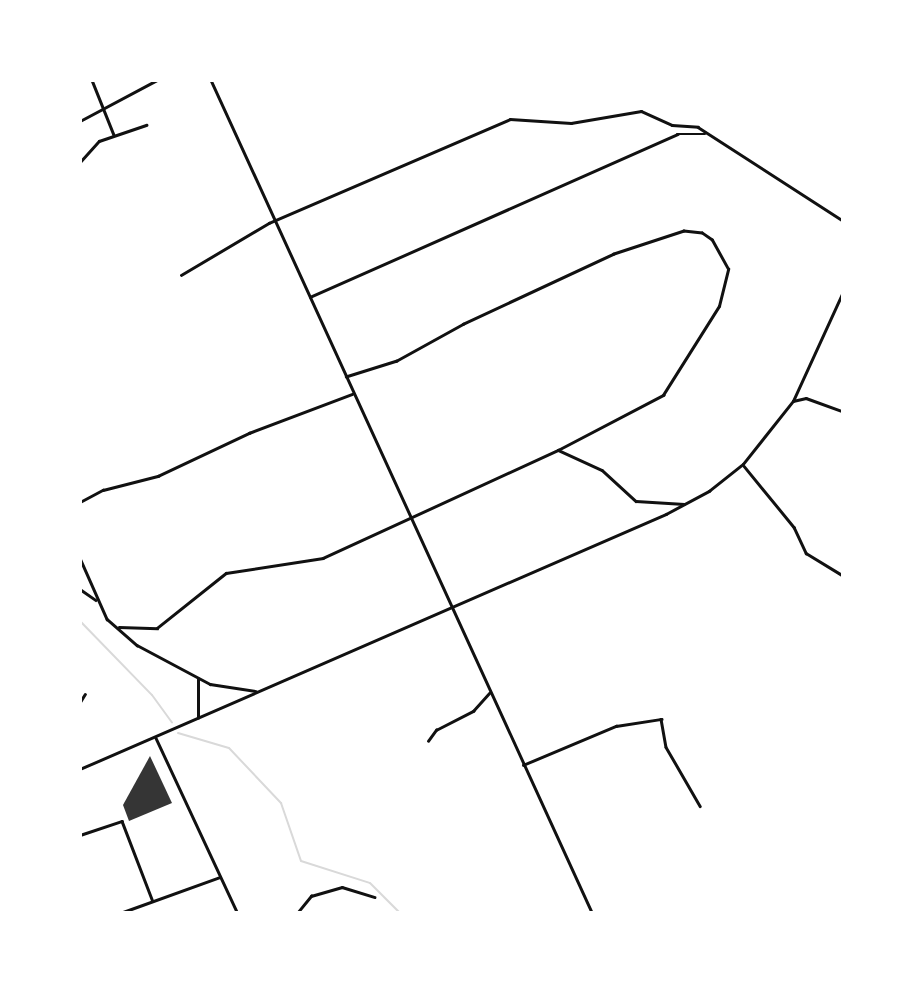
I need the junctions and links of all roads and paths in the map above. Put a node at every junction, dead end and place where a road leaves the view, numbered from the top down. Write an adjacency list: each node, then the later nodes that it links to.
1 (92, 80): 4 (street)
2 (158, 80): 4 (street)
3 (211, 80): 11 (street)
4 (103, 111): 5 (street); 8 (street)
5 (80, 121)
6 (146, 125): 8 (street)
7 (708, 134): 10 (street); 11 (street); 14 (street)
8 (115, 136): 9 (street)
9 (80, 162)
10 (842, 220)
11 (275, 221): 12 (street); 14 (street)
12 (181, 275)
13 (842, 294): 17 (street)
14 (310, 297): 15 (street)
15 (346, 377): 16 (street); 19 (street)
16 (353, 394): 21 (street); 23 (street)
17 (793, 401): 18 (street); 20 (street)
18 (842, 411)
19 (558, 450): 22 (street); 23 (street)
20 (743, 464): 22 (street); 25 (street)
21 (80, 502)
22 (686, 504): 28 (street)
23 (408, 519): 28 (street); 29 (street)
24 (80, 558): 27 (street)
25 (842, 575)
26 (80, 589): 27 (street)
27 (99, 602): 29 (street)
28 (450, 608): 31 (street); 32 (street)
29 (119, 627): 30 (street)
30 (198, 679): 31 (street); 35 (street)
31 (259, 692): 35 (street)
32 (489, 693): 37 (street); 38 (street)
33 (85, 694): 34 (street)
34 (80, 702)
35 (198, 718): 36 (street)
36 (155, 737): 39 (street); 42 (street)
37 (428, 741)
38 (523, 765): 40 (street); 48 (street)
39 (80, 769)
40 (700, 806)
41 (80, 835): 44 (street)
42 (220, 877): 44 (street); 46 (street)
43 (375, 897): 47 (street)
44 (152, 899): 45 (street)
45 (123, 912)
46 (237, 912)
47 (298, 912)
48 (592, 912)

